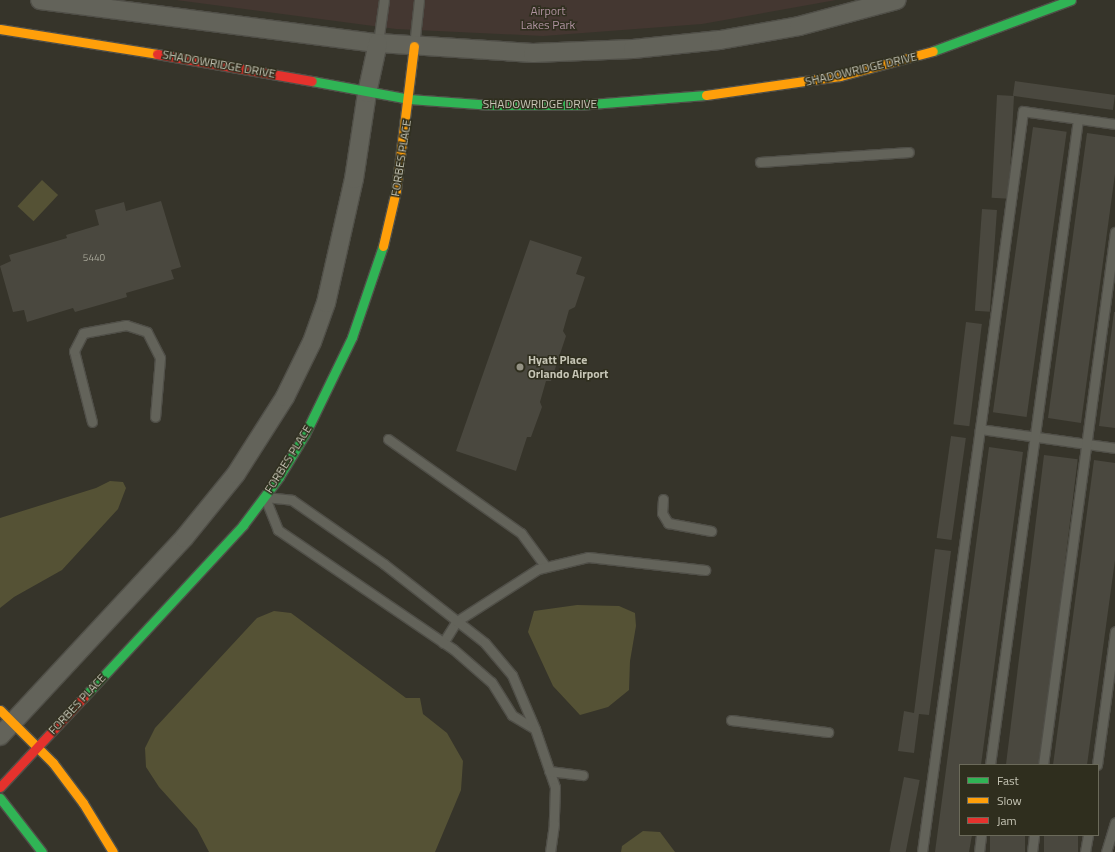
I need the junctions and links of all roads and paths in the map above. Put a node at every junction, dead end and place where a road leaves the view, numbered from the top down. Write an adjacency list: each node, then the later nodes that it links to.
1 (40, 0): 7 (street)
2 (384, 0): 7 (lane)
3 (419, 0): 8 (lane)
4 (897, 0): 8 (street)
5 (1071, 0): 10 (street, SHADOWRIDGE DRIVE)
6 (0, 29): 9 (street, SHADOWRIDGE DRIVE)
7 (378, 43): 8 (street); 9 (street)
8 (414, 46): 10 (street, FORBES PLACE)
9 (366, 93): 10 (street, SHADOWRIDGE DRIVE); 33 (street)
10 (409, 99): 23 (street, FORBES PLACE)
11 (1078, 119): 12 (lane); 18 (lane); 19 (lane)
12 (1115, 124)
13 (909, 152): 14 (lane)
14 (760, 162)
15 (1115, 232): 21 (lane)
16 (155, 416): 17 (lane)
17 (92, 422)
18 (980, 429): 19 (lane); 52 (lane)
19 (1035, 437): 21 (lane); 38 (lane)
20 (388, 440): 26 (lane)
21 (1086, 444): 22 (lane); 39 (lane)
22 (1115, 448)
23 (265, 497): 28 (lane); 30 (lane); 37 (street, FORBES PLACE)
24 (663, 500): 25 (lane)
25 (710, 531)
26 (546, 567): 27 (lane); 28 (lane)
27 (705, 570)
28 (457, 621): 30 (lane); 34 (lane)
29 (1115, 631): 40 (lane)
30 (443, 643): 34 (lane)
31 (0, 710): 33 (street)
32 (731, 720): 35 (lane)
33 (13, 722): 36 (street); 37 (street)
34 (535, 729): 41 (lane)
35 (828, 732)
36 (0, 736)
37 (38, 746): 43 (street, FORBES PLACE); 50 (street)
38 (990, 764)
39 (1043, 764)
40 (1097, 764)
41 (549, 771): 42 (lane); 51 (lane)
42 (583, 775)
43 (0, 787)
44 (0, 798): 49 (street)
45 (1115, 822): 56 (lane)
46 (981, 836): 53 (lane)
47 (1034, 836): 54 (lane)
48 (1088, 836): 55 (lane)
49 (42, 852)
50 (113, 852)
51 (550, 852)
52 (922, 852)
53 (979, 852)
54 (1032, 852)
55 (1085, 852)
56 (1106, 852)

